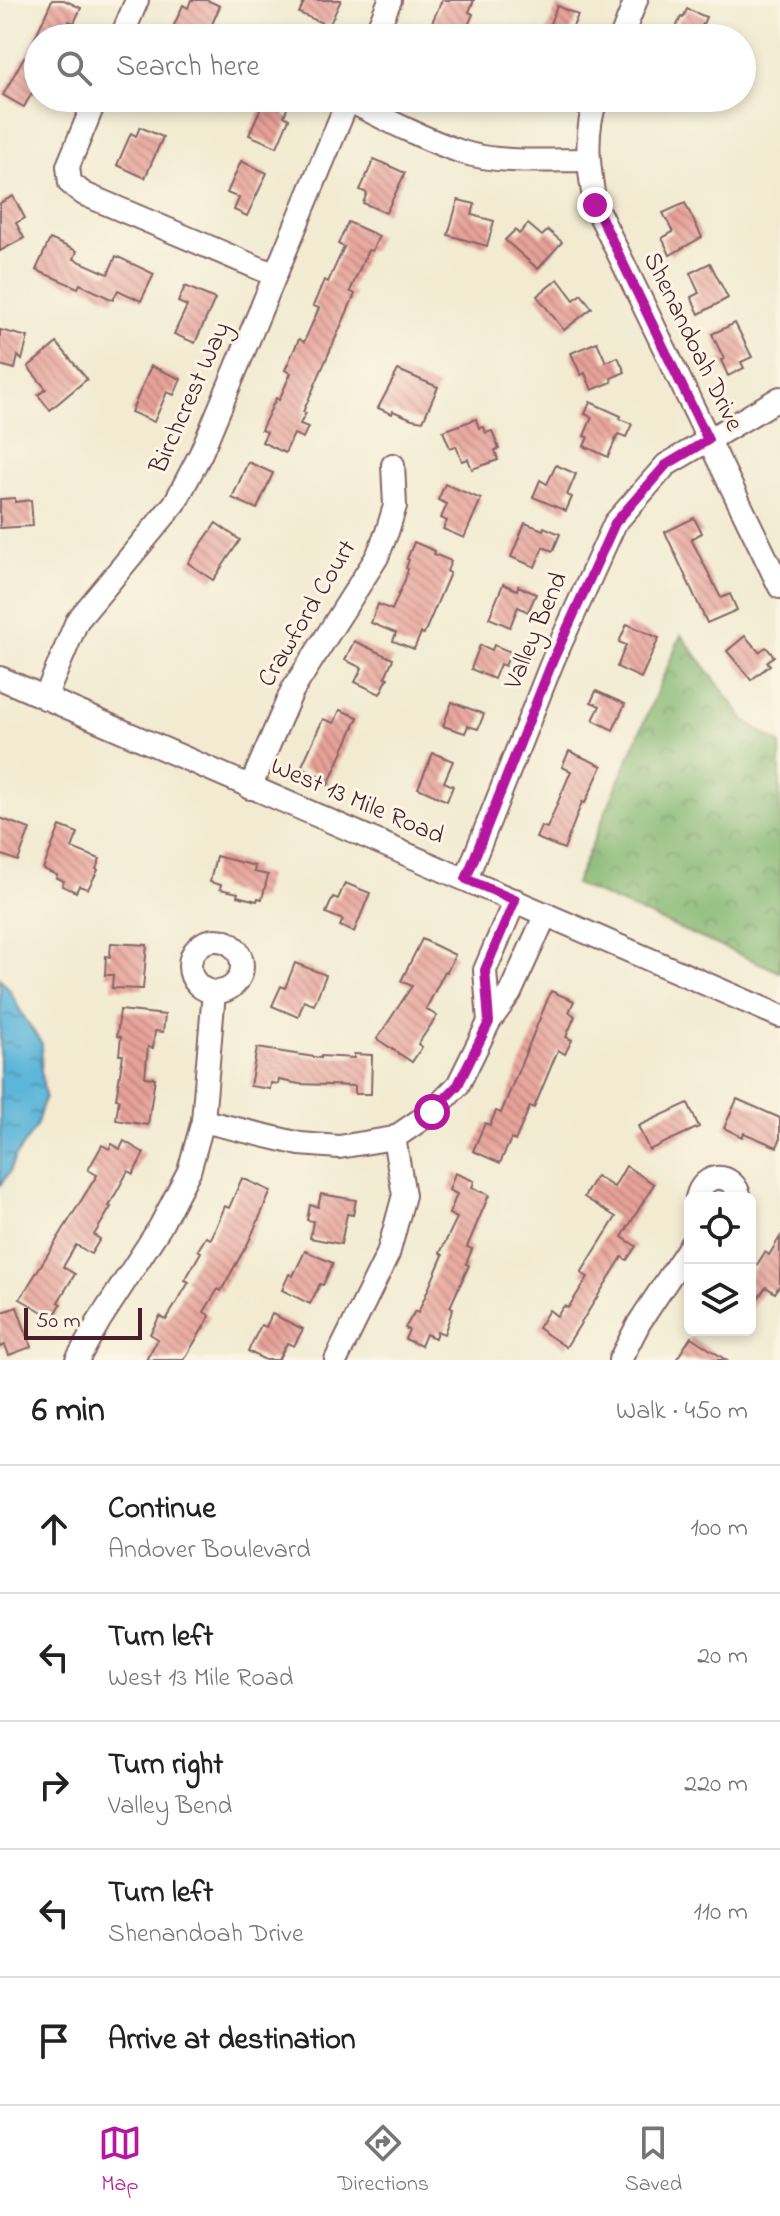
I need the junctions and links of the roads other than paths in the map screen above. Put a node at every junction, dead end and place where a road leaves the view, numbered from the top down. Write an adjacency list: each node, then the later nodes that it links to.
1 (137, 0): 4 (street)
2 (390, 0): 5 (street)
3 (636, 0): 6 (street)
4 (127, 24)
5 (380, 24)
6 (627, 24)
7 (90, 112): 12 (street)
8 (344, 112): 12 (street, Birchcrest Way)
9 (373, 112): 11 (street)
10 (591, 112): 11 (street, Shenandoah Drive)
11 (587, 160): 14 (street, Shenandoah Drive)
12 (275, 275): 18 (street, Birchcrest Way)
13 (780, 398): 14 (street, Valley Bend)
14 (708, 440): 16 (street, Shenandoah Drive); 20 (street, Valley Bend)
15 (393, 465): 19 (street, Crawford Court)
16 (780, 587)
17 (0, 678): 18 (street, West 13 Mile Road)
18 (45, 698): 19 (street, West 13 Mile Road)
19 (250, 788): 20 (street, West 13 Mile Road)
20 (466, 879): 21 (street, West 13 Mile Road)
21 (515, 900): 22 (street, West 13 Mile Road); 25 (street)
22 (546, 914): 24 (street, West 13 Mile Road); 25 (street)
23 (214, 992): 26 (street)
24 (780, 1016)
25 (489, 1022): 27 (street)
26 (203, 1121): 27 (street); 31 (street)
27 (394, 1138): 32 (street)
28 (699, 1192): 29 (street)
29 (738, 1192)
30 (684, 1255): 33 (street)
31 (77, 1360)
32 (336, 1360)
33 (620, 1360)

